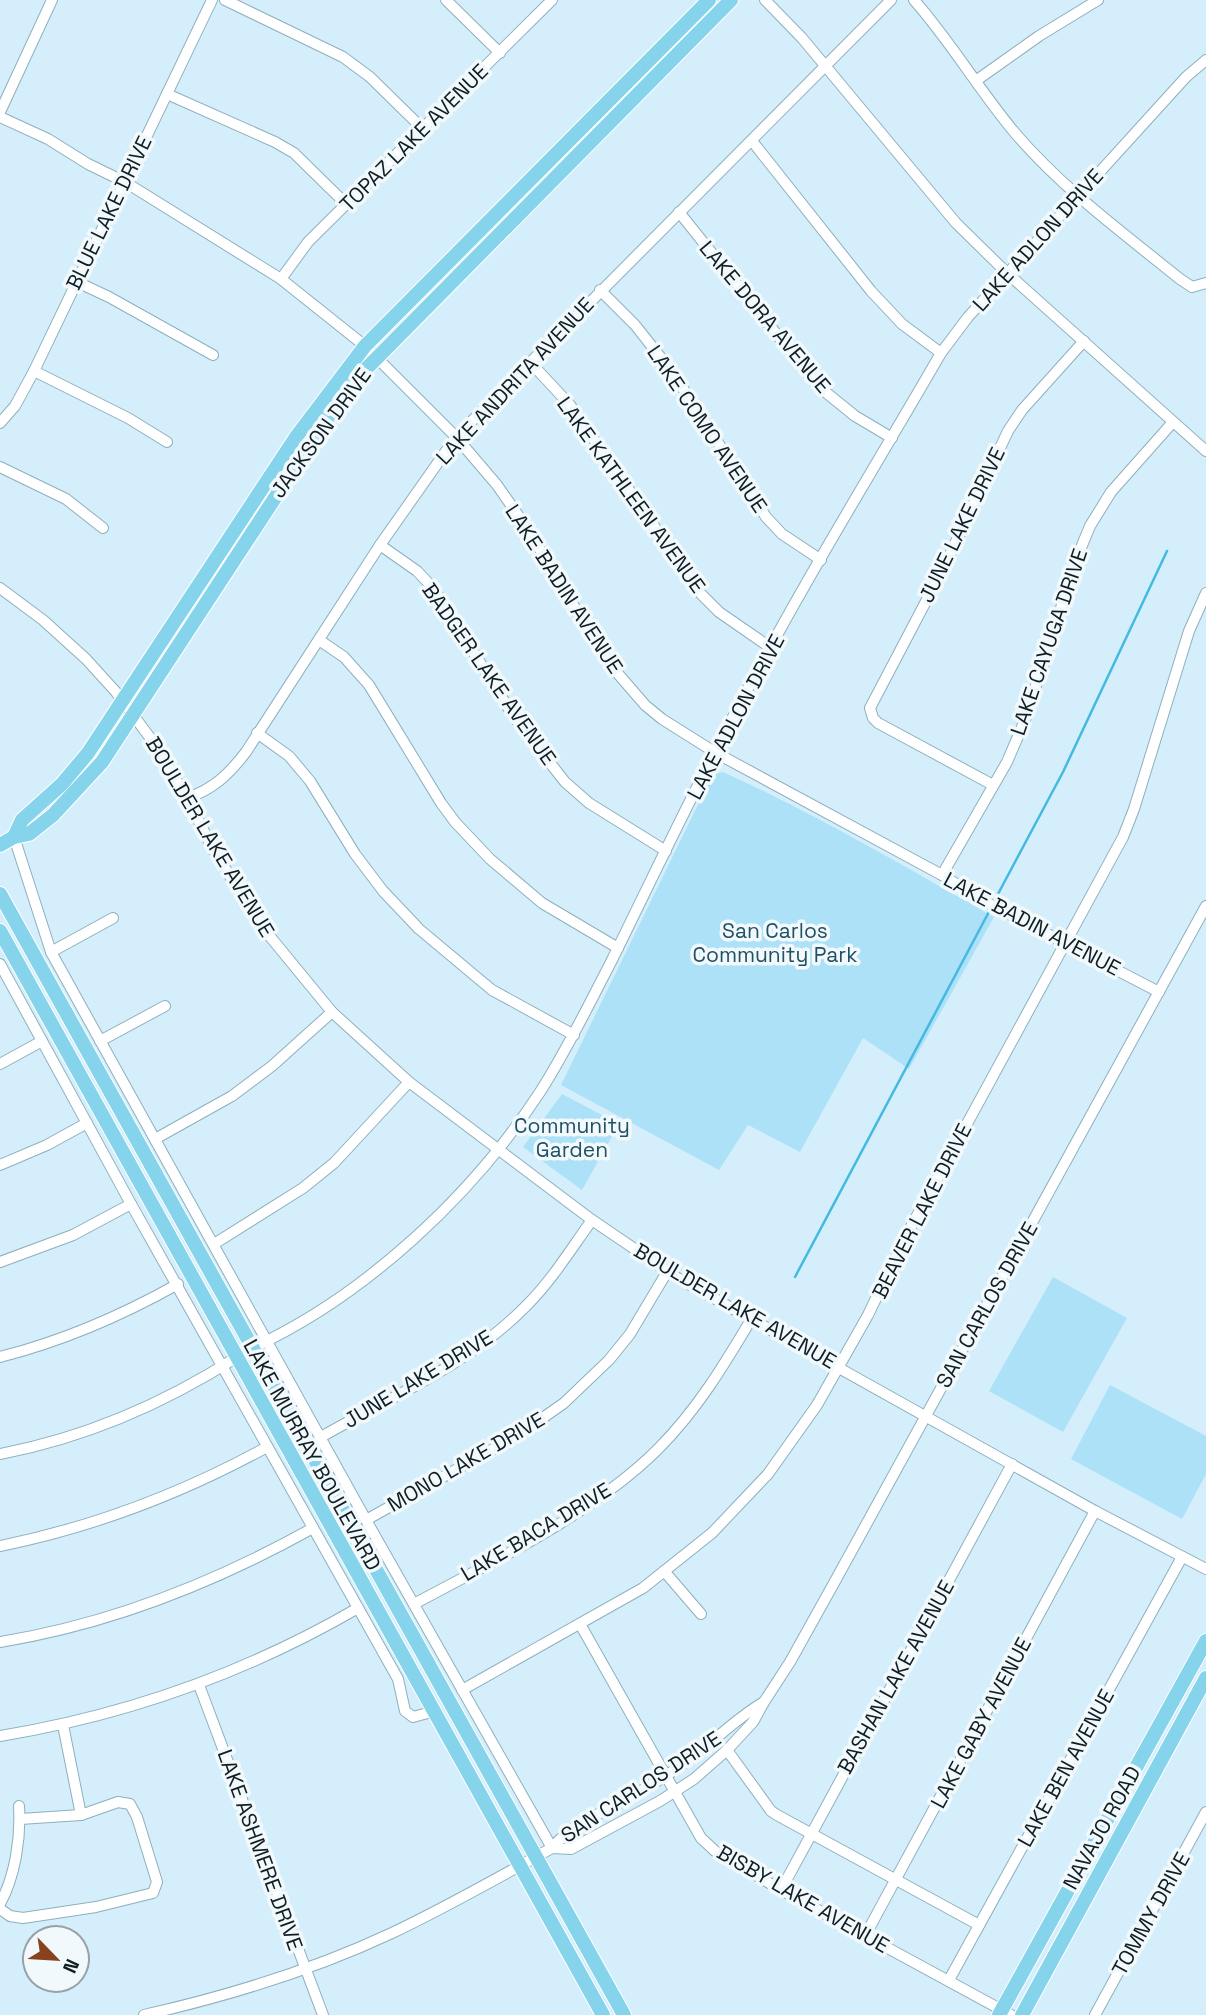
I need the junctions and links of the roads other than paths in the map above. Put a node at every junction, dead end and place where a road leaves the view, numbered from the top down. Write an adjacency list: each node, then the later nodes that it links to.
1 (52, 0): 17 (street)
2 (212, 0): 16 (street, BLUE LAKE DRIVE)
3 (225, 0): 18 (street)
4 (446, 0): 12 (street)
5 (552, 0): 12 (street, TOPAZ LAKE AVENUE)
6 (709, 0): 30 (main road, JACKSON DRIVE)
7 (731, 0): 33 (main road, JACKSON DRIVE)
8 (765, 0): 14 (street)
9 (891, 0): 14 (street, LAKE ANDRITA AVENUE)
10 (914, 0): 15 (street)
11 (1098, 0): 15 (street)
12 (500, 53): 18 (street, TOPAZ LAKE AVENUE)
13 (1206, 60): 21 (street, LAKE ADLON DRIVE)
14 (825, 66): 19 (street, LAKE ANDRITA AVENUE); 24 (street)
15 (977, 80): 21 (street)
16 (167, 94): 20 (street, BLUE LAKE DRIVE); 22 (street)
17 (0, 114): 20 (street, LAKE BADIN AVENUE)
18 (423, 129): 22 (street, TOPAZ LAKE AVENUE)
19 (752, 141): 23 (street, LAKE ANDRITA AVENUE); 31 (street)
20 (125, 183): 25 (street, LAKE BADIN AVENUE); 26 (street, BLUE LAKE DRIVE)
21 (1078, 196): 24 (street, LAKE ADLON DRIVE); 27 (street)
22 (346, 205): 25 (street, TOPAZ LAKE AVENUE)
23 (679, 212): 28 (street, LAKE ANDRITA AVENUE); 39 (street, LAKE DORA AVENUE)
24 (1007, 273): 29 (street); 31 (street, LAKE ADLON DRIVE)
25 (281, 279): 30 (street, LAKE BADIN AVENUE)
26 (75, 281): 32 (street); 35 (street, BLUE LAKE DRIVE)
27 (1205, 283)
28 (600, 290): 34 (street, LAKE ANDRITA AVENUE); 45 (street, LAKE COMO AVENUE)
29 (1084, 341): 36 (street); 54 (street, JUNE LAKE DRIVE)
30 (365, 346): 33 (street, LAKE BADIN AVENUE); 50 (main road, JACKSON DRIVE)
31 (941, 353): 39 (street, LAKE ADLON DRIVE)
32 (213, 355)
33 (377, 357): 38 (street, LAKE BADIN AVENUE); 51 (main road, JACKSON DRIVE)
34 (530, 362): 38 (street, LAKE ANDRITA AVENUE); 49 (street, LAKE KATHLEEN AVENUE)
35 (34, 370): 37 (street, BLUE LAKE DRIVE); 40 (street)
36 (1173, 422): 41 (street); 54 (street, LAKE CAYUGA DRIVE)
37 (0, 423)
38 (456, 437): 44 (street, LAKE ANDRITA AVENUE); 53 (street, LAKE BADIN AVENUE)
39 (892, 438): 45 (street, LAKE ADLON DRIVE)
40 (167, 442)
41 (1206, 451)
42 (0, 467): 43 (street)
43 (103, 528)
44 (380, 545): 48 (street, LAKE ANDRITA AVENUE); 58 (street, BADGER LAKE AVENUE)
45 (821, 560): 49 (street, LAKE ADLON DRIVE)
46 (0, 588): 50 (street, BOULDER LAKE AVENUE)
47 (1206, 593): 64 (street, BEAVER LAKE DRIVE)
48 (318, 640): 52 (street, LAKE ANDRITA AVENUE); 65 (street)
49 (771, 648): 53 (street, LAKE ADLON DRIVE)
50 (123, 702): 51 (street, BOULDER LAKE AVENUE); 56 (main road, JACKSON DRIVE)
51 (134, 716): 55 (street, BOULDER LAKE AVENUE); 56 (main road, JACKSON DRIVE)
52 (257, 733): 55 (street, LAKE ANDRITA AVENUE); 71 (street)
53 (716, 753): 58 (street, LAKE ADLON DRIVE); 59 (street, LAKE BADIN AVENUE)
54 (993, 785): 59 (street, LAKE CAYUGA DRIVE)
55 (187, 798): 70 (street, BOULDER LAKE AVENUE)
56 (15, 837): 57 (main road, JACKSON DRIVE); 66 (street, LAKE MURRAY BOULEVARD)
57 (0, 845)
58 (666, 851): 65 (street, LAKE ADLON DRIVE)
59 (942, 875): 64 (street, LAKE BADIN AVENUE)
60 (0, 894): 89 (main road, LAKE MURRAY BOULEVARD)
61 (1206, 906): 68 (street, SAN CARLOS DRIVE)
62 (113, 918): 66 (street)
63 (0, 931): 87 (main road, LAKE MURRAY BOULEVARD)
64 (1065, 942): 68 (street, LAKE BADIN AVENUE); 93 (street, BEAVER LAKE DRIVE)
65 (618, 948): 71 (street, LAKE ADLON DRIVE)
66 (51, 952): 73 (street, LAKE MURRAY BOULEVARD)
67 (0, 964): 72 (street, LAKE MURRAY BOULEVARD)
68 (1159, 992): 95 (street, SAN CARLOS DRIVE)
69 (165, 1006): 73 (street)
70 (332, 1012): 75 (street, BOULDER LAKE AVENUE); 77 (street)
71 (574, 1035): 78 (street, LAKE ADLON DRIVE)
72 (42, 1041): 74 (street); 76 (street, LAKE MURRAY BOULEVARD)
73 (100, 1041): 77 (street, LAKE MURRAY BOULEVARD)
74 (0, 1065)
75 (409, 1082): 78 (street, BOULDER LAKE AVENUE); 82 (street)
76 (87, 1123): 79 (street); 80 (street, LAKE MURRAY BOULEVARD)
77 (155, 1139): 82 (street, LAKE MURRAY BOULEVARD)
78 (498, 1148): 81 (street, BOULDER LAKE AVENUE); 88 (street, LAKE ADLON DRIVE)
79 (0, 1165)
80 (131, 1204): 83 (street); 85 (street, LAKE MURRAY BOULEVARD)
81 (592, 1220): 84 (street, BOULDER LAKE AVENUE); 96 (street, JUNE LAKE DRIVE)
82 (214, 1244): 88 (street, LAKE MURRAY BOULEVARD)
83 (0, 1262)
84 (667, 1272): 86 (street, BOULDER LAKE AVENUE); 101 (street, MONO LAKE DRIVE)
85 (178, 1284): 90 (street); 92 (street, LAKE MURRAY BOULEVARD)
86 (752, 1318): 93 (street, BOULDER LAKE AVENUE); 107 (street, LAKE BACA DRIVE)
87 (223, 1333): 89 (main road); 91 (main road, LAKE MURRAY BOULEVARD)
88 (268, 1341): 89 (street, LAKE ADLON DRIVE); 96 (street, LAKE MURRAY BOULEVARD)
89 (252, 1348): 94 (main road, LAKE MURRAY BOULEVARD)
90 (0, 1357)
91 (237, 1357): 92 (street); 94 (main road); 117 (main road, LAKE MURRAY BOULEVARD)
92 (222, 1366): 97 (street, LAKE MURRAY BOULEVARD); 98 (street)
93 (839, 1366): 95 (street, BOULDER LAKE AVENUE); 106 (street, BEAVER LAKE DRIVE)
94 (265, 1371): 129 (main road, LAKE MURRAY BOULEVARD)
95 (926, 1417): 99 (street, BOULDER LAKE AVENUE); 116 (street, SAN CARLOS DRIVE)
96 (321, 1437): 101 (street, LAKE MURRAY BOULEVARD)
97 (267, 1447): 102 (street, LAKE MURRAY BOULEVARD); 103 (street)
98 (0, 1454)
99 (1012, 1464): 100 (street, BOULDER LAKE AVENUE); 127 (street, BASHAN LAKE AVENUE)
100 (1095, 1511): 104 (street, BOULDER LAKE AVENUE); 131 (street, LAKE GABY AVENUE)
101 (366, 1520): 107 (street, LAKE MURRAY BOULEVARD)
102 (313, 1528): 108 (street, LAKE MURRAY BOULEVARD); 111 (street)
103 (0, 1546)
104 (1182, 1557): 105 (street, BOULDER LAKE AVENUE); 134 (street, LAKE BEN AVENUE)
105 (1206, 1569)
106 (664, 1572): 109 (street); 110 (street, BEAVER LAKE DRIVE)
107 (414, 1604): 115 (street, LAKE MURRAY BOULEVARD)
108 (358, 1608): 114 (street); 117 (street, LAKE MURRAY BOULEVARD)
109 (701, 1614)
110 (580, 1623): 115 (street, BEAVER LAKE DRIVE); 121 (street, BISBY LAKE AVENUE)
111 (0, 1642)
112 (1206, 1642): 138 (main road, NAVAJO ROAD)
113 (1206, 1678): 143 (main road, NAVAJO ROAD)
114 (199, 1685): 118 (street); 136 (street, LAKE ASHMERE DRIVE)
115 (462, 1690): 128 (street, LAKE MURRAY BOULEVARD)
116 (764, 1702): 120 (street, SAN CARLOS DRIVE); 121 (street, SAN CARLOS DRIVE)
117 (435, 1711): 130 (main road, LAKE MURRAY BOULEVARD)
118 (63, 1725): 119 (street); 125 (street)
119 (0, 1736)
120 (727, 1750): 122 (street, SAN CARLOS DRIVE); 127 (street)
121 (665, 1776): 122 (street, BISBY LAKE AVENUE); 128 (street, SAN CARLOS DRIVE)
122 (674, 1792): 128 (street, SAN CARLOS DRIVE); 132 (street, BISBY LAKE AVENUE)
123 (19, 1806): 126 (street)
124 (1206, 1812): 144 (street, TOMMY DRIVE)
125 (81, 1815): 126 (street); 133 (street)
126 (20, 1819): 133 (street)
127 (810, 1834): 131 (street); 132 (street, BASHAN LAKE AVENUE)
128 (552, 1848): 129 (street, SAN CARLOS DRIVE)
129 (536, 1857): 130 (street, SAN CARLOS DRIVE); 142 (main road, LAKE MURRAY BOULEVARD)
130 (520, 1865): 136 (street, SAN CARLOS DRIVE); 141 (main road, LAKE MURRAY BOULEVARD)
131 (896, 1880): 134 (street); 135 (street, LAKE GABY AVENUE)
132 (780, 1890): 135 (street, BISBY LAKE AVENUE)
133 (0, 1907)
134 (979, 1925): 137 (street, LAKE BEN AVENUE)
135 (865, 1936): 137 (street, BISBY LAKE AVENUE)
136 (304, 1968): 139 (street, SAN CARLOS DRIVE); 140 (street, LAKE ASHMERE DRIVE)
137 (949, 1980): 138 (street, BISBY LAKE AVENUE)
138 (1004, 2013)
139 (144, 2015)
140 (323, 2015)
141 (603, 2015)
142 (624, 2015)
143 (1021, 2015)
144 (1095, 2015)

